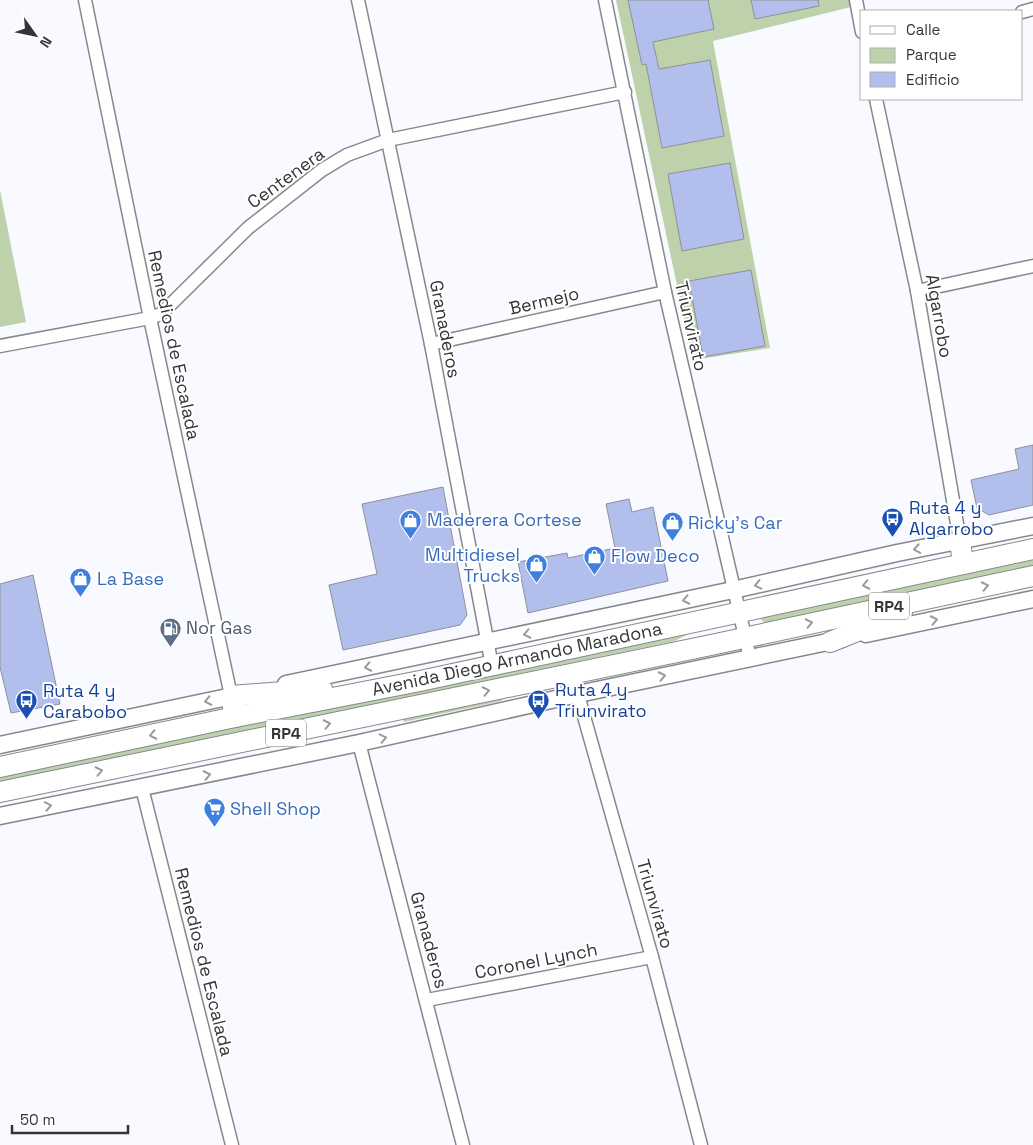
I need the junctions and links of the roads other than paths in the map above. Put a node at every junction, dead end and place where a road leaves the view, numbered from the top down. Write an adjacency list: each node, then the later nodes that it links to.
1 (85, 0): 12 (street, Remedios de Escalada)
2 (358, 0): 8 (street, Granaderos)
3 (606, 0): 6 (street, Triunvirato)
4 (856, 0): 5 (street)
5 (860, 21)
6 (624, 92): 8 (street, Centenera); 11 (street, Triunvirato)
7 (876, 100): 10 (street, Algarrobo)
8 (388, 140): 12 (street, Centenera); 13 (street, Granaderos)
9 (1033, 266): 10 (street)
10 (917, 291): 16 (street, Algarrobo)
11 (665, 292): 13 (street, Bermejo); 20 (street, Triunvirato)
12 (150, 318): 14 (street, Centenera); 34 (street, Remedios de Escalada)
13 (431, 344): 25 (street, Granaderos)
14 (0, 346)
15 (1033, 526): 16 (street, Avenida Diego Armando Maradona)
16 (960, 540): 18 (main road); 20 (street, Avenida Diego Armando Maradona, one-way to 20)
17 (1033, 549): 18 (main road, Avenida Diego Armando Maradona / RP4)
18 (963, 564): 23 (main road, Avenida Diego Armando Maradona / RP4, one-way to 23)
19 (1033, 576): 21 (main road, Avenida Diego Armando Maradona / RP4, one-way to 19)
20 (733, 590): 23 (street, Triunvirato); 25 (street, Avenida Diego Armando Maradona, one-way to 25)
21 (954, 592): 24 (main road, Avenida Diego Armando Maradona / RP4, one-way to 21); 26 (main road)
22 (1033, 599): 26 (street, one-way to 22)
23 (738, 612): 24 (street, Triunvirato); 27 (main road, Avenida Diego Armando Maradona / RP4)
24 (745, 637): 28 (street, Triunvirato); 30 (main road, Avenida Diego Armando Maradona / RP4)
25 (488, 642): 29 (street, Granaderos); 34 (street, Avenida Diego Armando Maradona, one-way to 34)
26 (830, 642): 28 (street)
27 (530, 657): 29 (main road, Avenida Diego Armando Maradona / RP4); 32 (main road)
28 (750, 658): 33 (street, one-way to 28)
29 (492, 666): 31 (main road, Avenida Diego Armando Maradona / RP4)
30 (572, 674): 32 (main road, Avenida Diego Armando Maradona / RP4); 33 (street, Triunvirato)
31 (420, 681): 34 (main road); 35 (main road, Avenida Diego Armando Maradona / RP4)
32 (535, 681): 40 (main road, Avenida Diego Armando Maradona / RP4, one-way to 32)
33 (578, 694): 36 (street, one-way to 33); 42 (street, Triunvirato)
34 (231, 696): 35 (main road); 37 (street, Avenida Diego Armando Maradona, one-way to 37)
35 (235, 717): 38 (main road, Avenida Diego Armando Maradona / RP4, one-way to 38)
36 (359, 744): 39 (street, one-way to 36); 43 (street, Granaderos)
37 (0, 745)
38 (0, 767)
39 (142, 788): 41 (street, one-way to 39); 44 (street, Remedios de Escalada)
40 (0, 792)
41 (0, 816)
42 (652, 958): 43 (street, Coronel Lynch); 46 (street, Triunvirato)
43 (427, 1000): 45 (street, Granaderos)
44 (232, 1145)
45 (463, 1145)
46 (701, 1145)

